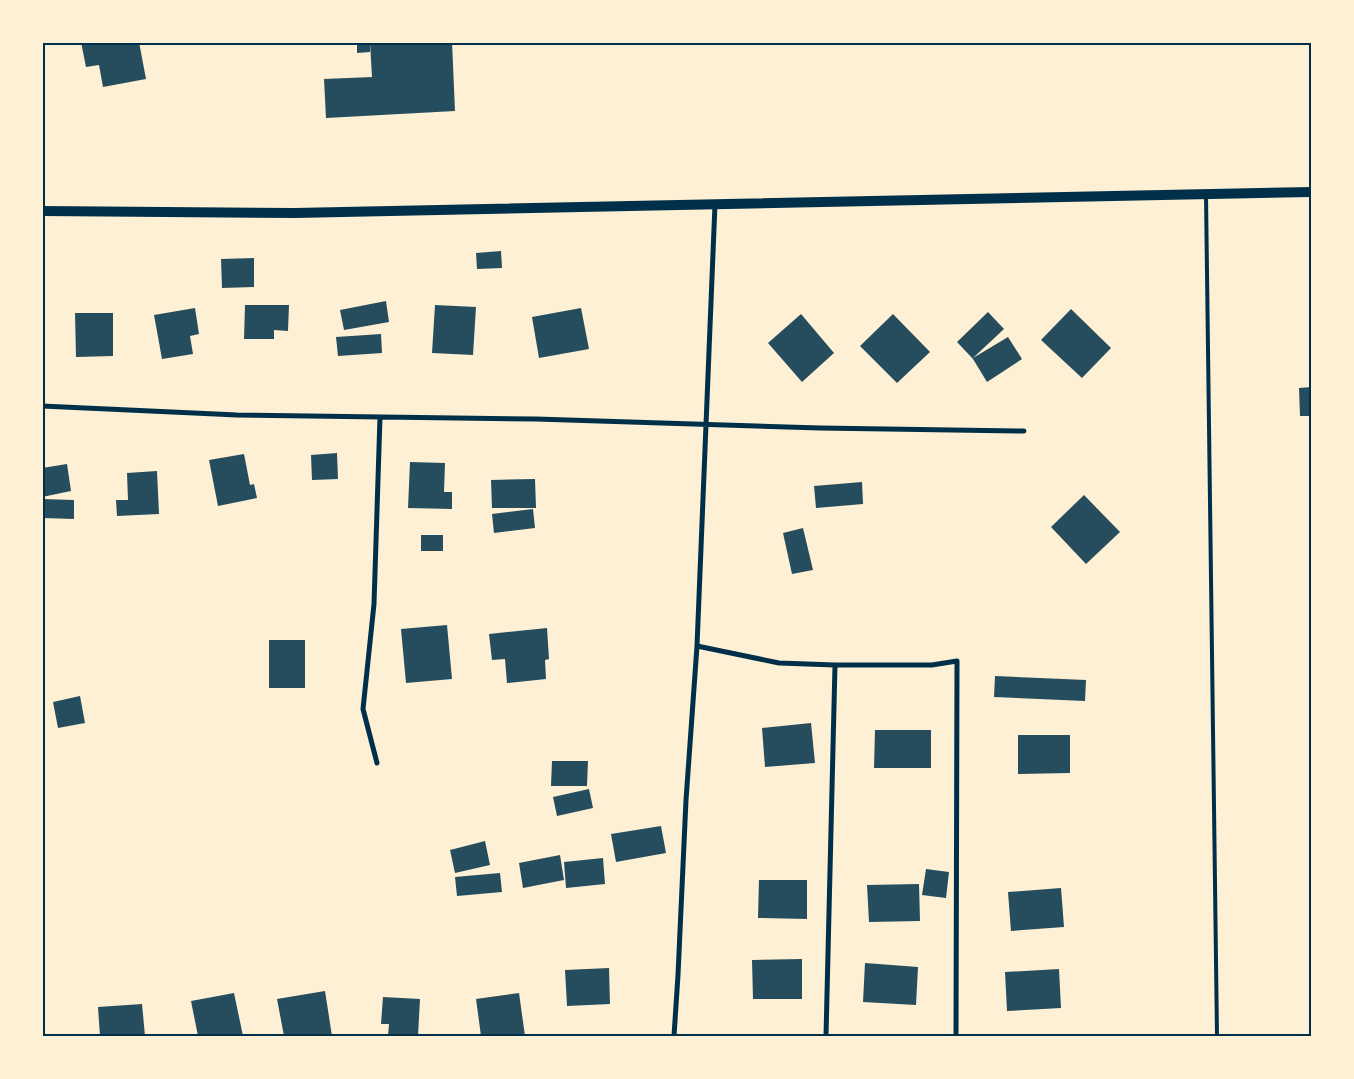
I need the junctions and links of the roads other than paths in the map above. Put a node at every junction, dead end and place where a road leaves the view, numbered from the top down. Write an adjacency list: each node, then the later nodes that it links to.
1 (1312, 192): 2 (main road)
2 (1206, 194): 3 (main road); 15 (lane)
3 (715, 204): 4 (main road); 7 (street)
4 (42, 211)
5 (42, 406): 6 (street)
6 (380, 417): 7 (street); 11 (street)
7 (707, 424): 8 (street); 9 (street)
8 (1024, 431)
9 (697, 646): 10 (street); 12 (street)
10 (835, 665): 13 (street); 14 (street)
11 (377, 763)
12 (674, 1036)
13 (826, 1036)
14 (956, 1036)
15 (1217, 1036)

